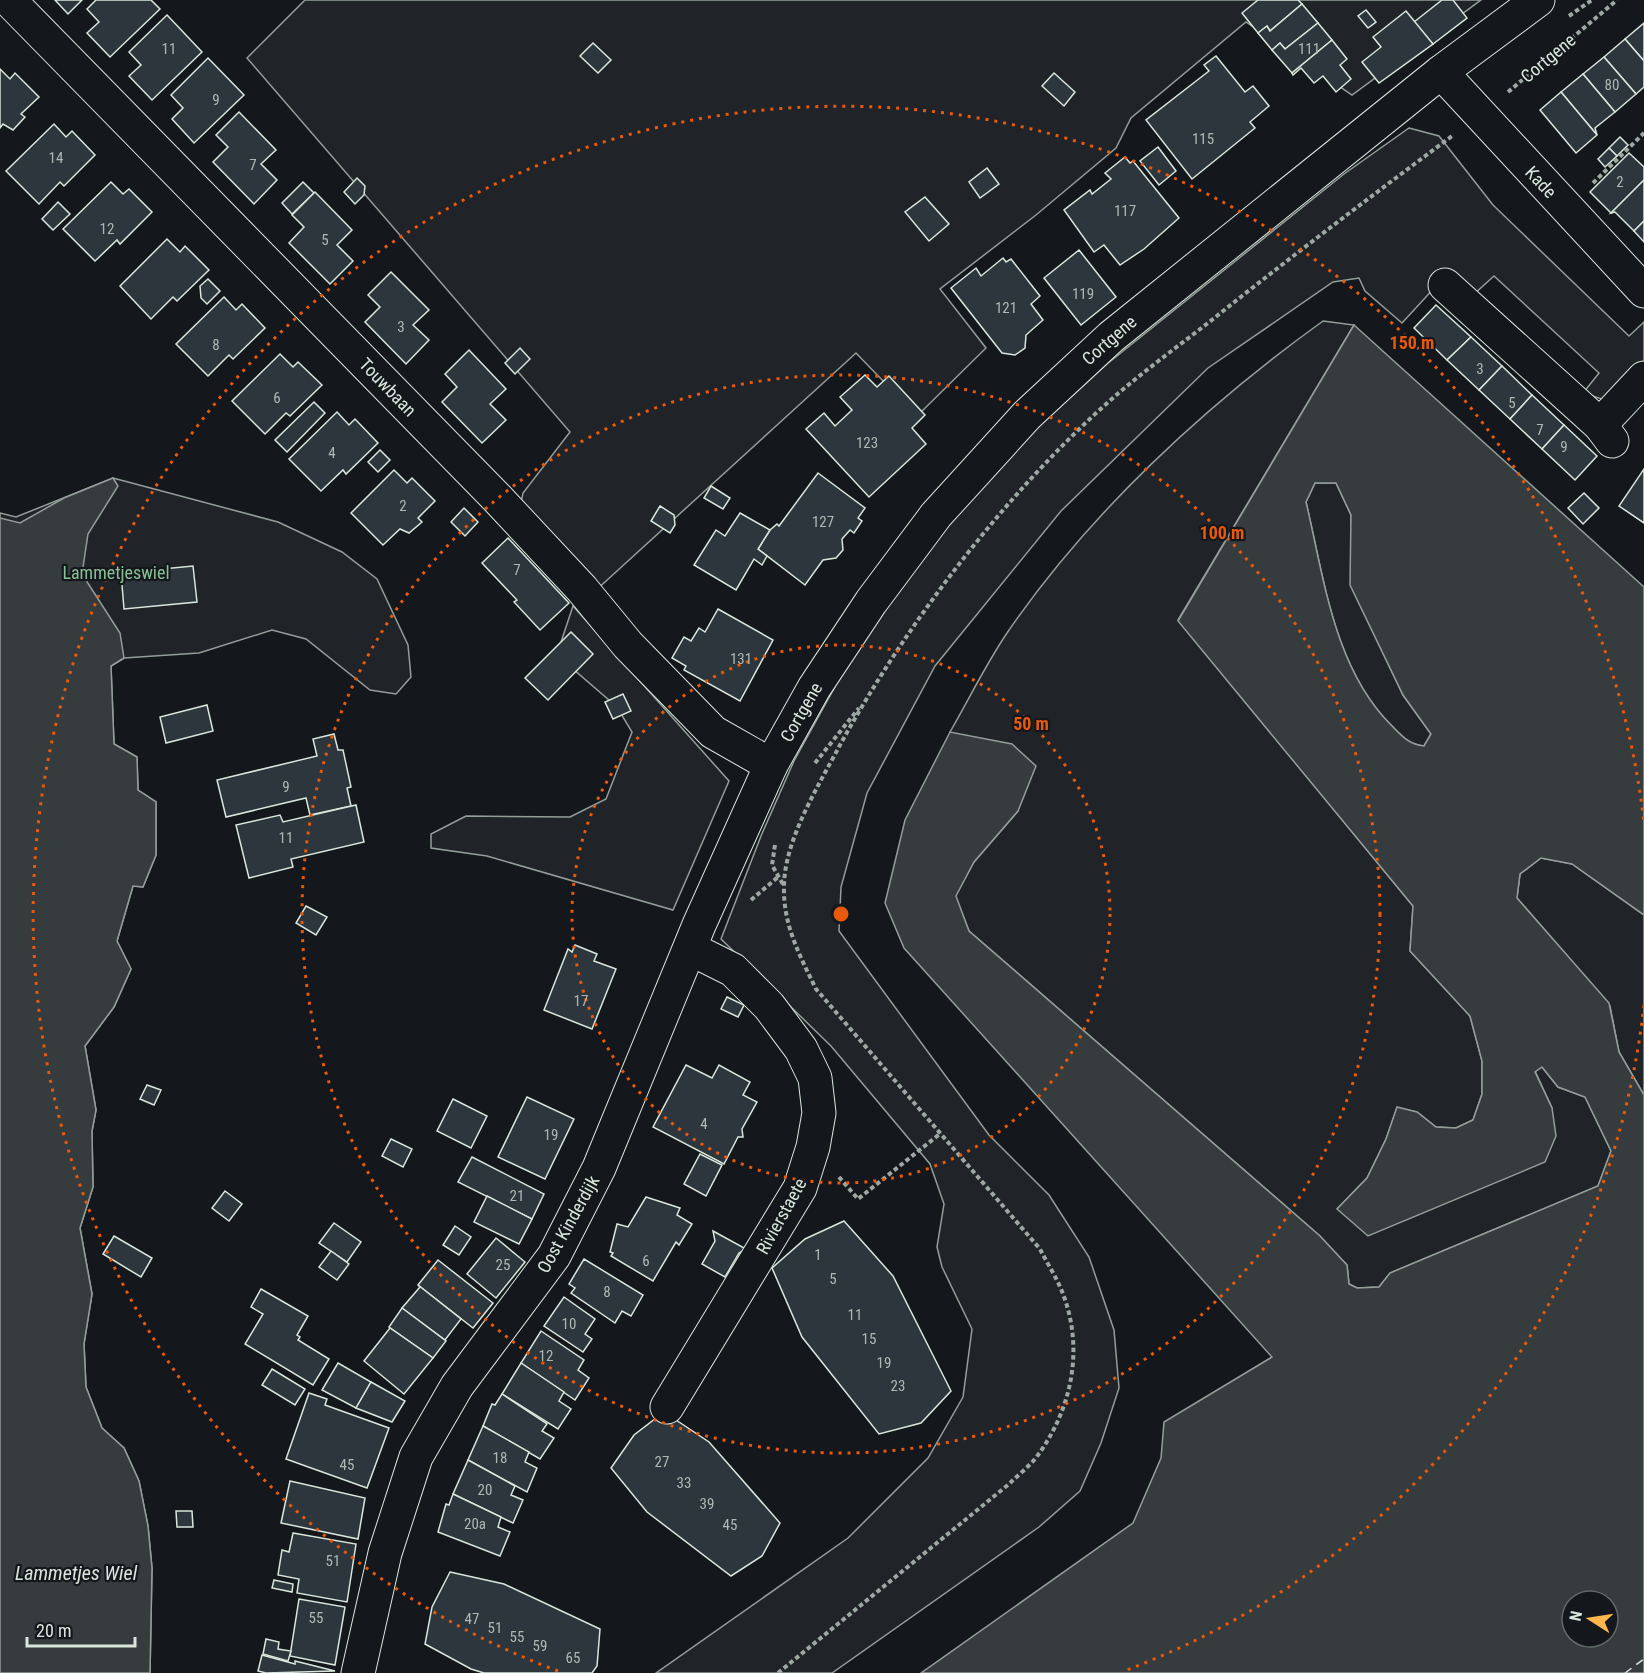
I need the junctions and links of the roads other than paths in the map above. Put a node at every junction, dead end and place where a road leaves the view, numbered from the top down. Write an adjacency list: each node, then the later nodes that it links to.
1 (9, 0): 7 (street, Touwbaan)
2 (1538, 0): 3 (street, Cortgene)
3 (1441, 72): 5 (street, Kade); 7 (street, Cortgene)
4 (1445, 285): 6 (street)
5 (1644, 291)
6 (1644, 378)
7 (771, 765): 8 (street, Oost Kinderdijk)
8 (691, 949): 9 (street, Rivierstaete); 10 (street, Oost Kinderdijk)
9 (667, 1407)
10 (358, 1673)

